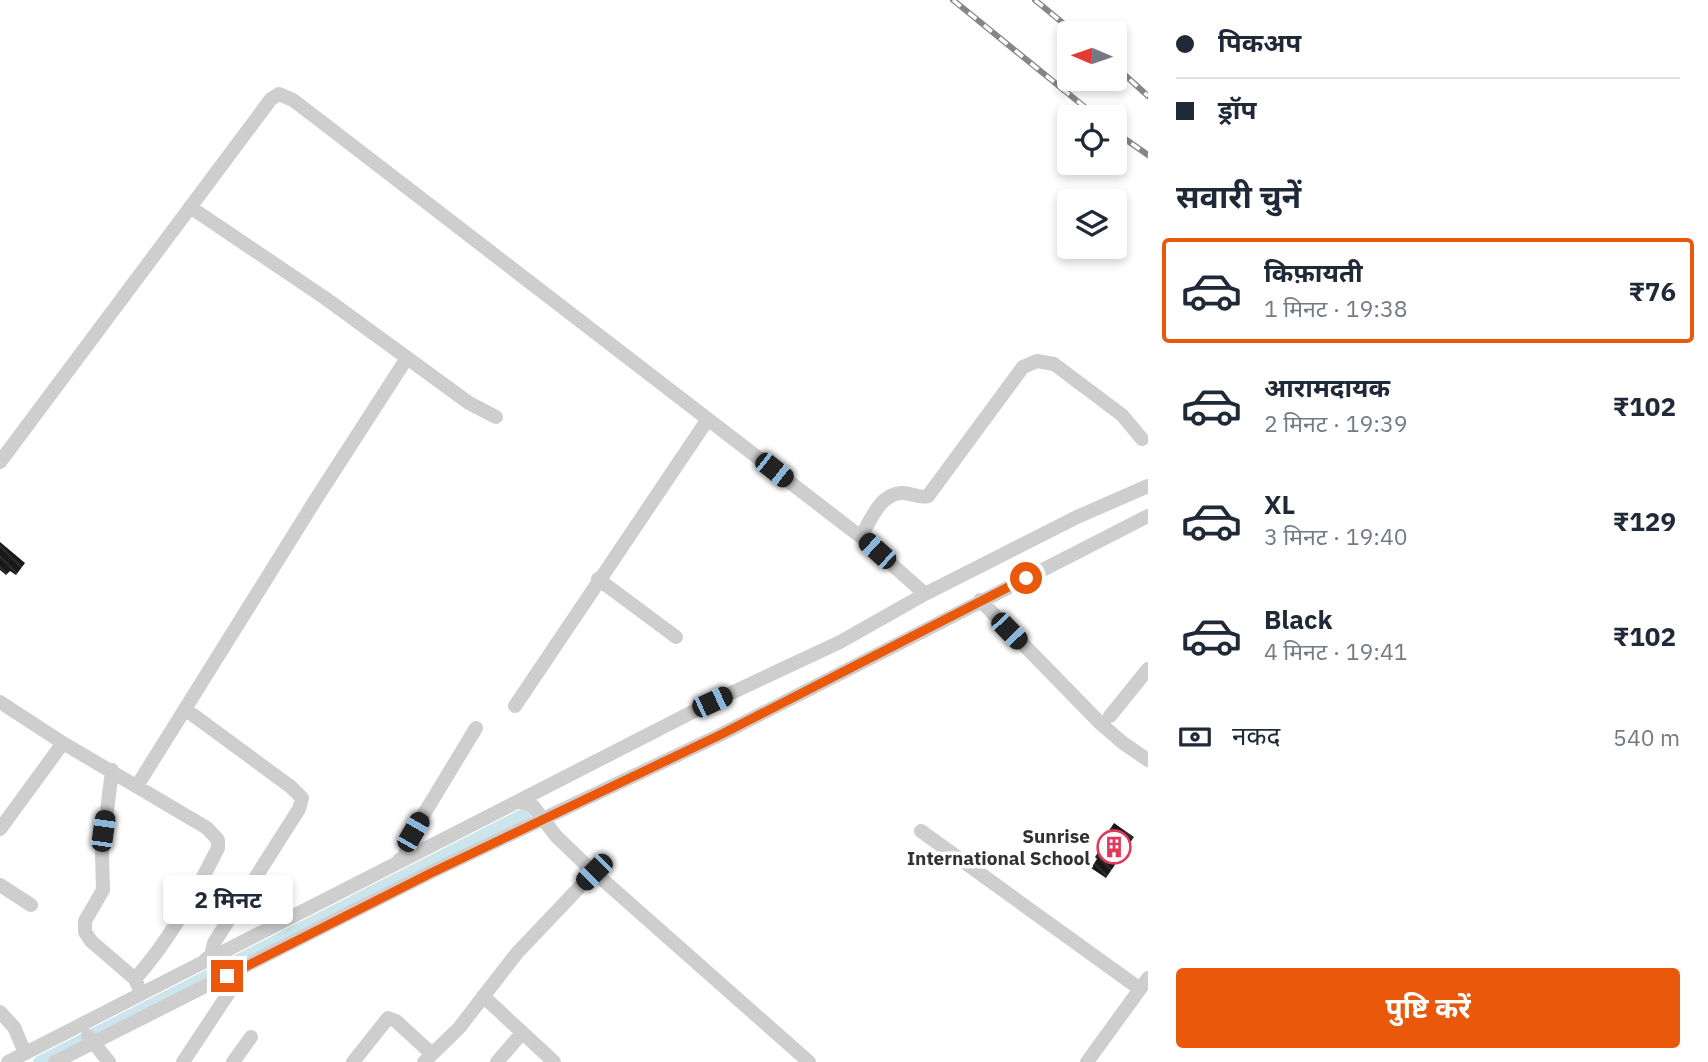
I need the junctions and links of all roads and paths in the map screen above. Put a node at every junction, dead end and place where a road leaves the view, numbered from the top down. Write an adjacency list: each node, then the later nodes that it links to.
1 (190, 207): 2 (street); 4 (street); 6 (street)
2 (407, 358): 3 (street); 17 (street)
3 (496, 417)
4 (708, 419): 9 (street); 10 (street)
5 (1142, 439): 9 (street)
6 (0, 462)
7 (1148, 486): 11 (street)
8 (1148, 516): 12 (street)
9 (861, 537): 11 (street)
10 (598, 579): 13 (street); 16 (street)
11 (925, 594): 24 (street)
12 (980, 600): 21 (street); 24 (street)
13 (676, 637)
14 (1148, 669): 18 (street)
15 (0, 702): 20 (street)
16 (515, 706)
17 (184, 709): 23 (street); 31 (street)
18 (1110, 716)
19 (476, 728): 27 (street)
20 (63, 743): 22 (street); 25 (street)
21 (1148, 760)
22 (112, 770): 23 (street); 33 (street)
23 (137, 786): 33 (street)
24 (533, 811): 27 (street); 28 (street); 32 (street)
25 (0, 829)
26 (921, 831): 34 (street)
27 (395, 863): 31 (street)
28 (594, 872): 36 (street); 51 (street)
29 (0, 885): 30 (street)
30 (31, 905)
31 (201, 964): 35 (street)
32 (227, 976): 39 (street); 46 (street)
33 (135, 979): 35 (street)
34 (1144, 984): 52 (street)
35 (141, 994): 39 (street)
36 (483, 996): 38 (street); 42 (street)
37 (0, 1012): 41 (street)
38 (522, 1032): 49 (street); 50 (street)
39 (85, 1036): 41 (street); 44 (street); 45 (street)
40 (251, 1037): 47 (street)
41 (25, 1053): 43 (street)
42 (428, 1058): 48 (street)
43 (8, 1062)
44 (55, 1062)
45 (109, 1062)
46 (183, 1062)
47 (233, 1062)
48 (353, 1062)
49 (497, 1062)
50 (554, 1062)
51 (809, 1062)
52 (1087, 1062)

